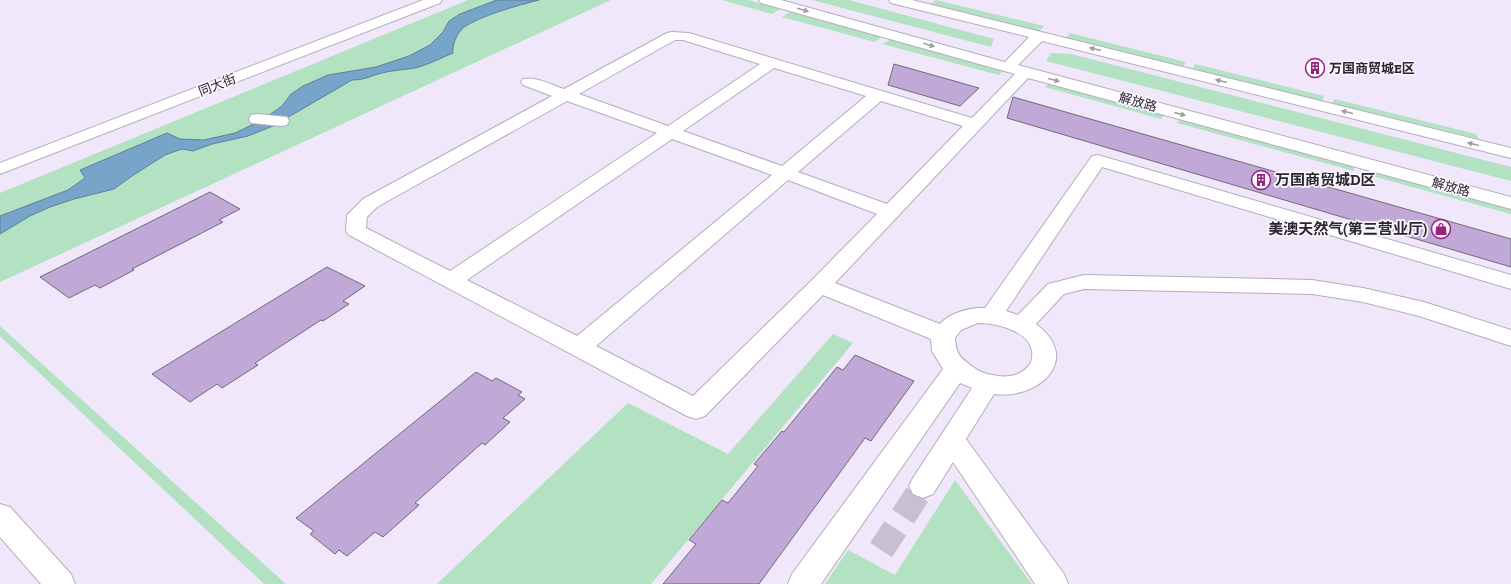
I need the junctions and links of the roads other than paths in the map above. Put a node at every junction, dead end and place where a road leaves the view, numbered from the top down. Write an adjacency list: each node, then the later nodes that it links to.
1 (435, 0): 15 (street, 同大街)
2 (766, 0): 6 (street, 解放路, one-way to 6)
3 (896, 0): 4 (street)
4 (1039, 35): 6 (street); 14 (street, one-way to 4)
5 (773, 62): 8 (street); 9 (street); 13 (street)
6 (1016, 70): 12 (street); 17 (street, 解放路, one-way to 17)
7 (529, 82): 9 (street)
8 (879, 94): 12 (street); 16 (street)
9 (565, 96): 13 (street); 19 (street)
10 (256, 119): 11 (street)
11 (281, 121)
12 (975, 124): 18 (street)
13 (671, 133): 16 (street); 19 (street)
14 (1511, 153)
15 (0, 169)
16 (785, 173): 18 (street); 26 (street)
17 (1511, 203)
18 (890, 212): 21 (street)
19 (451, 281): 26 (street)
20 (1511, 282): 22 (street)
21 (820, 285): 24 (street); 26 (street)
22 (992, 316): 23 (street); 24 (street)
23 (1022, 325): 25 (street); 28 (street)
24 (944, 335): 27 (street)
25 (1511, 338)
26 (578, 348)
27 (956, 369): 28 (street); 33 (street)
28 (988, 384): 29 (street)
29 (952, 440): 30 (street); 34 (street)
30 (923, 486)
31 (0, 516): 32 (street)
32 (60, 584)
33 (803, 584)
34 (1053, 584)

